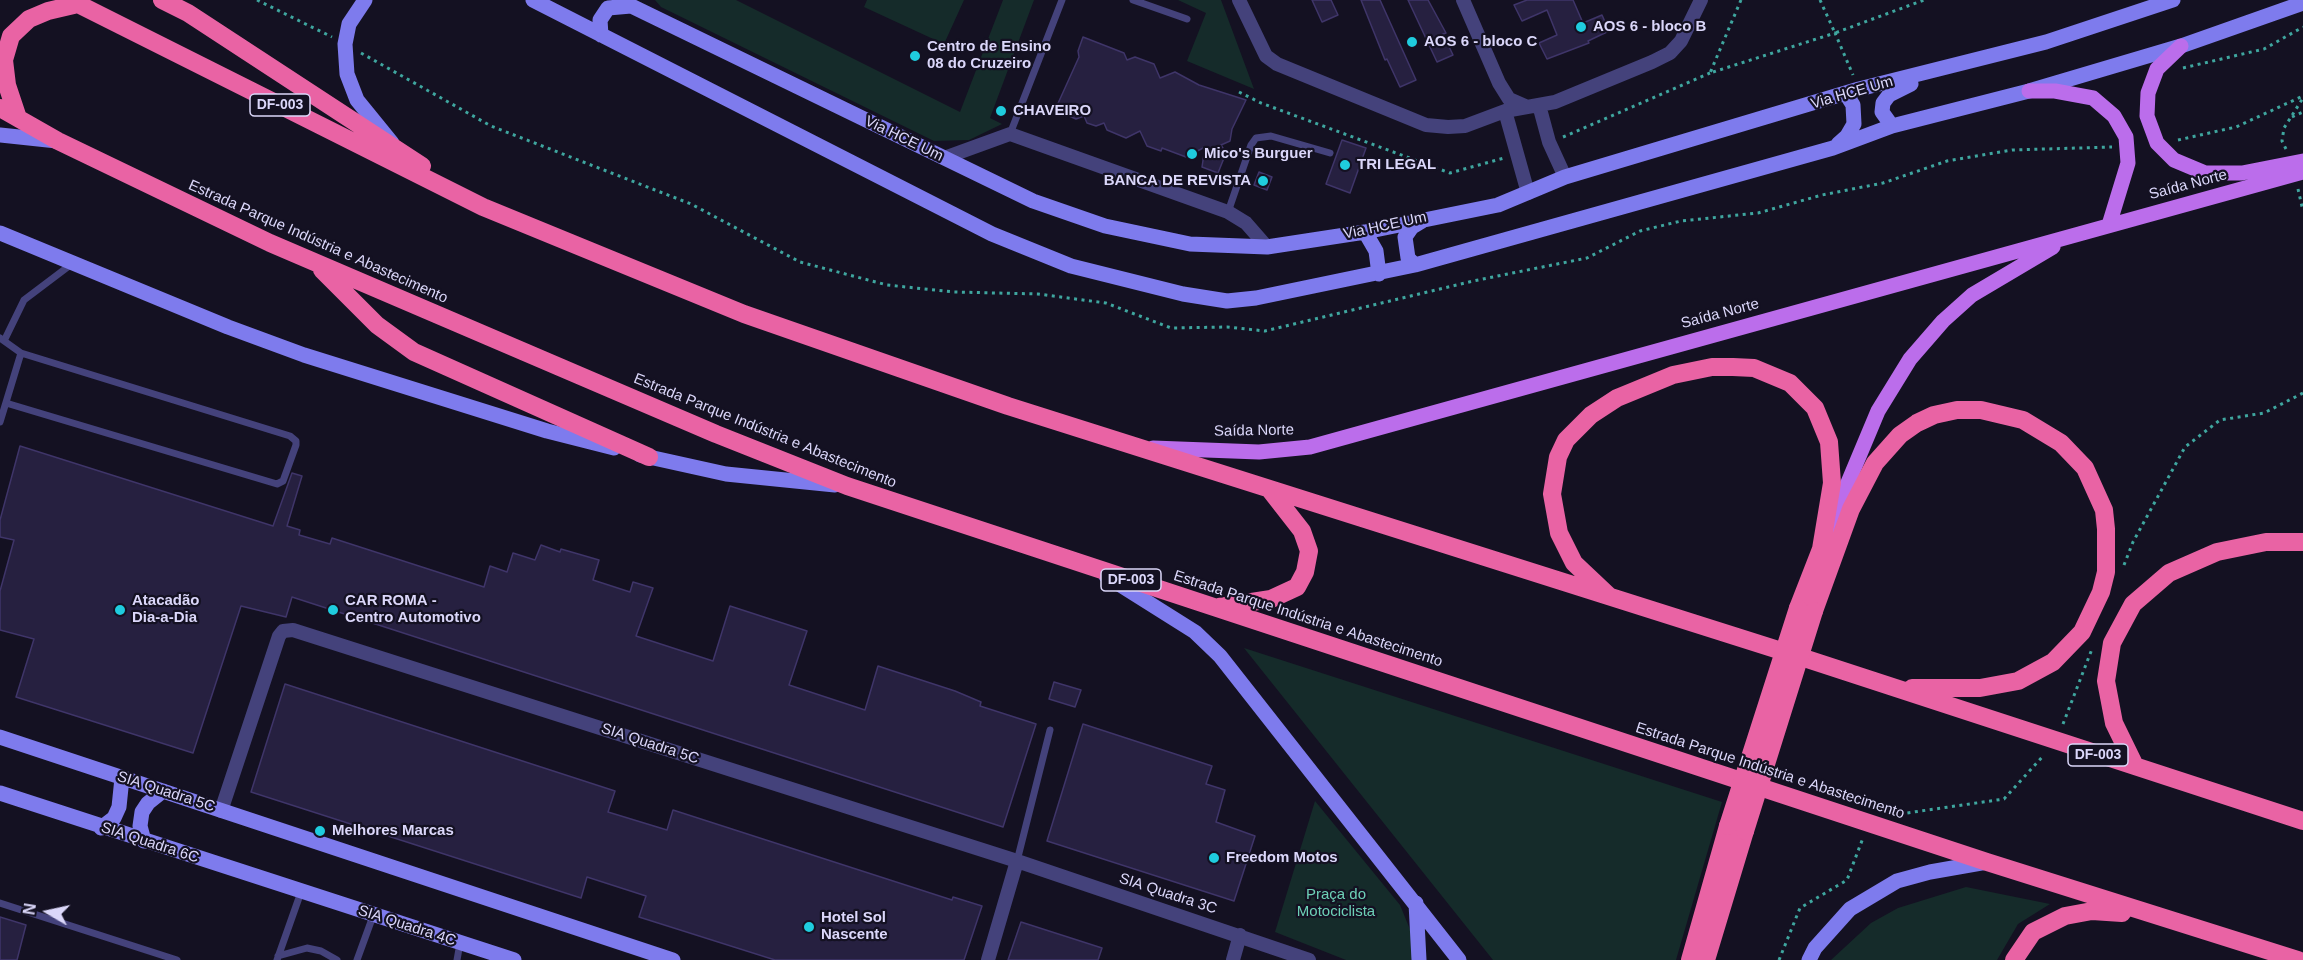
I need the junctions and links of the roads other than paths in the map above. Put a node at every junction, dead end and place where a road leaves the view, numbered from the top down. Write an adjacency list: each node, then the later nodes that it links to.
1 (162, 0): 29 (highway)
2 (365, 0): 29 (main road)
3 (533, 0): 14 (main road)
4 (1062, 0): 25 (lane)
5 (1133, 0): 13 (lane)
6 (1239, 0): 22 (street)
7 (1463, 0): 20 (street)
8 (1701, 0): 19 (street)
9 (2173, 0): 16 (main road, Via HCE Um)
10 (74, 2): 23 (highway); 36 (highway, DF-003)
11 (625, 3): 14 (main road); 31 (main road, Via HCE Um)
12 (2303, 3): 15 (main road)
13 (1186, 19)
14 (601, 35): 47 (main road)
15 (2181, 46): 18 (main road); 32 (main road)
16 (1976, 60): 17 (main road, Via HCE Um); 24 (main road)
17 (1853, 92): 28 (main road); 34 (main road, Via HCE Um)
18 (2029, 92): 24 (main road); 39 (main road)
19 (1539, 105): 20 (street); 34 (street)
20 (1525, 106): 22 (street)
21 (0, 108): 23 (highway, Estrada Parque Indústria e Abastecimento / DF-003)
22 (1505, 111): 35 (street)
23 (18, 118): 27 (highway, Estrada Parque Indústria e Abastecimento / DF-003)
24 (1892, 126): 28 (main road)
25 (1010, 134): 31 (street); 37 (street)
26 (0, 135): 27 (main road)
27 (58, 141): 44 (highway, Estrada Parque Indústria e Abastecimento / DF-003)
28 (1833, 147): 46 (main road)
29 (398, 150): 36 (highway)
30 (1330, 153): 37 (lane)
31 (944, 158): 43 (main road, Via HCE Um)
32 (2303, 161)
33 (2299, 174): 39 (main road, Saída Norte)
34 (1565, 177): 35 (main road, Via HCE Um)
35 (1528, 193): 38 (main road, Via HCE Um)
36 (483, 207): 52 (highway, DF-003)
37 (1228, 212): 43 (street)
38 (1430, 217): 41 (main road, Via HCE Um); 46 (main road)
39 (2109, 225): 42 (main road, Saída Norte)
40 (0, 232): 45 (main road)
41 (1365, 232): 43 (main road, Via HCE Um); 47 (main road)
42 (2077, 234): 52 (main road, Saída Norte); 57 (main road)
43 (1267, 247)
44 (315, 262): 53 (highway); 54 (highway, Estrada Parque Indústria e Abastecimento / DF-003)
45 (73, 263): 48 (lane); 53 (main road)
46 (1415, 265): 47 (main road)
47 (1379, 274)
48 (2, 339): 49 (lane)
49 (21, 353): 50 (lane); 50 (lane)
50 (6, 403): 51 (lane)
51 (0, 422)
52 (1140, 447): 55 (highway, DF-003)
53 (649, 457): 54 (main road)
54 (847, 486): 58 (highway, Estrada Parque Indústria e Abastecimento / DF-003)
55 (1270, 490): 59 (highway, DF-003); 60 (highway)
56 (2303, 542): 65 (highway)
57 (1821, 549): 59 (highway); 61 (highway)
58 (1091, 567): 60 (highway, Estrada Parque Indústria e Abastecimento / DF-003); 78 (main road)
59 (1612, 600): 62 (highway, DF-003)
60 (1214, 608): 75 (highway, Estrada Parque Indústria e Abastecimento / DF-003)
61 (1806, 609): 62 (highway); 72 (highway, bridge)
62 (1894, 687): 65 (highway, DF-003)
63 (1050, 730): 74 (lane)
64 (0, 737): 66 (main road, SIA Quadra 5C)
65 (2135, 766): 70 (highway, DF-003)
66 (122, 778): 67 (main road, SIA Quadra 5C); 71 (main road)
67 (163, 791): 69 (main road, SIA Quadra 5C); 73 (main road)
68 (0, 793): 71 (main road, SIA Quadra 6C)
69 (221, 811): 74 (street, SIA Quadra 5C); 83 (main road, SIA Quadra 5C)
70 (2303, 821)
71 (102, 828): 73 (main road, SIA Quadra 6C)
72 (1736, 828): 96 (highway); 97 (highway)
73 (144, 841): 76 (main road, SIA Quadra 6C)
74 (1017, 861): 81 (street, SIA Quadra 3C); 91 (street)
75 (1987, 862): 79 (highway, Estrada Parque Indústria e Abastecimento / DF-003); 98 (main road)
76 (301, 892): 80 (main road, SIA Quadra 4C); 84 (lane)
77 (0, 903): 85 (lane)
78 (1416, 903): 94 (main road); 95 (main road)
79 (2149, 915): 99 (highway); 100 (highway, Estrada Parque Indústria e Abastecimento / DF-003)
80 (373, 916): 82 (main road, SIA Quadra 4C); 87 (lane)
81 (1240, 935): 92 (street); 93 (street, SIA Quadra 3C)
82 (460, 943): 88 (lane); 89 (main road, SIA Quadra 4C)
83 (658, 957): 90 (main road, SIA Quadra 5C)
84 (278, 958): 86 (lane)
85 (177, 960)
86 (337, 960)
87 (357, 960)
88 (457, 960)
89 (514, 960)
90 (673, 960)
91 (988, 960)
92 (1233, 960)
93 (1309, 960)
94 (1419, 960)
95 (1460, 960)
96 (1690, 960)
97 (1706, 960)
98 (1809, 960)
99 (2014, 960)
100 (2298, 960)

